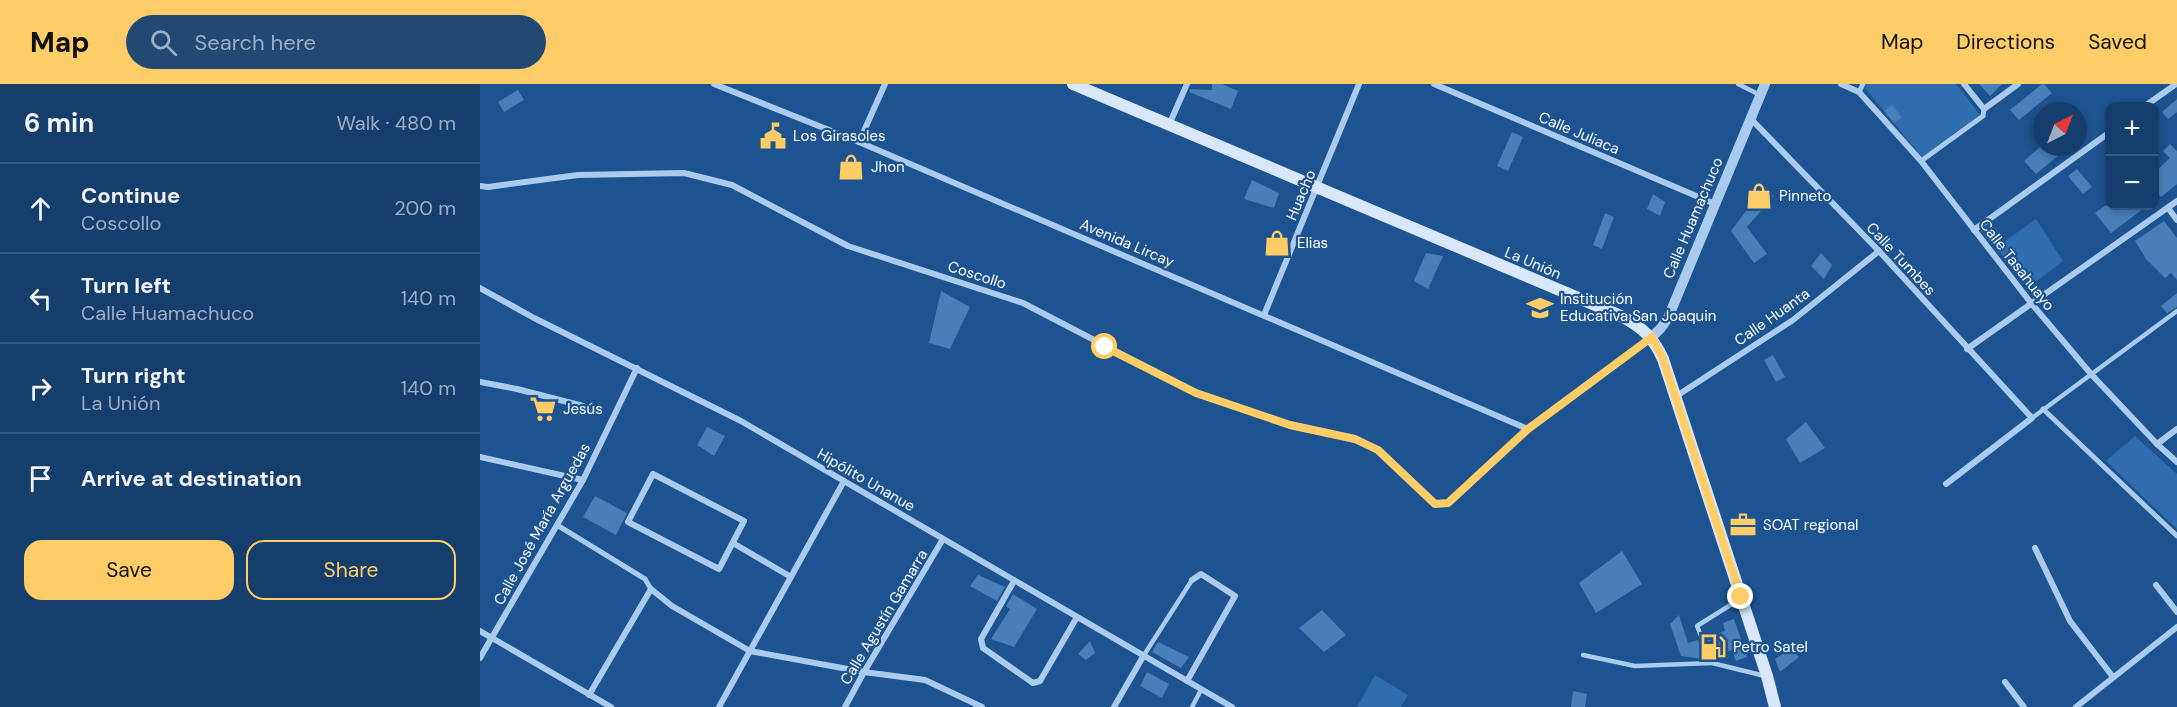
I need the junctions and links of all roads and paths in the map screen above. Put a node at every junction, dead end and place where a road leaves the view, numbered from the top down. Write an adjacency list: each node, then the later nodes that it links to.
1 (714, 84): 21 (street, Avenida Lircay)
2 (885, 84): 21 (street)
3 (1073, 84): 19 (main road, La Unión)
4 (1186, 84): 19 (street)
5 (1359, 84): 24 (street, Huacho)
6 (1434, 84): 26 (street, Calle Juliaca)
7 (1738, 84): 15 (lane)
8 (1765, 84): 15 (street, Calle Huamachuco)
9 (1841, 84): 14 (street, Calle Tasahuayo)
10 (1863, 84): 14 (street)
11 (1964, 84): 17 (street)
12 (2018, 84): 17 (street)
13 (2176, 84): 16 (street)
14 (1859, 92): 22 (street, Calle Tasahuayo)
15 (1760, 95): 18 (street, Calle Huamachuco)
16 (2151, 102)
17 (1984, 109): 22 (street)
18 (1750, 119): 26 (street, Calle Huamachuco); 30 (street, Calle Tumbes)
19 (1169, 125): 24 (main road, La Unión)
20 (2105, 135): 29 (street)
21 (859, 142): 34 (street, Avenida Lircay)
22 (1921, 161): 29 (street, Calle Tasahuayo)
23 (480, 186): 52 (street, Coscollo)
24 (1317, 187): 34 (street, Huacho); 35 (main road, La Unión)
25 (2177, 201): 27 (street)
26 (1715, 204): 35 (street, Calle Huamachuco)
27 (2168, 208): 28 (street); 32 (street)
28 (2177, 220)
29 (1974, 230): 32 (street, Calle Tasahuayo)
30 (1879, 251): 36 (street, Calle Tumbes); 40 (street, Calle Huanta)
31 (480, 288): 37 (street, Hipólito Unanue)
32 (2031, 303): 36 (street); 38 (street, Calle Tasahuayo)
33 (2177, 311): 38 (lane)
34 (1264, 315): 44 (street, Avenida Lircay)
35 (1652, 337): 40 (main road, La Unión); 44 (street, Calle Huamachuco)
36 (1967, 349): 43 (street, Calle Tumbes)
37 (637, 368): 49 (street, Calle José María Arguedas); 50 (street, Hipólito Unanue)
38 (2091, 374): 42 (lane); 46 (street, Calle Tasahuayo)
39 (480, 382): 41 (street)
40 (1675, 397): 63 (main road, La Unión)
41 (583, 406)
42 (2043, 409): 43 (lane); 54 (street)
43 (2032, 418): 51 (street)
44 (1528, 429): 52 (street, Calle Huamachuco)
45 (2177, 429): 46 (street)
46 (2157, 444): 48 (street, Calle Tasahuayo)
47 (480, 457): 49 (street)
48 (2177, 462)
49 (583, 480): 53 (street, Calle José María Arguedas)
50 (844, 482): 55 (street, Hipólito Unanue); 58 (street)
51 (1946, 484)
52 (1435, 504)
53 (557, 525): 62 (street); 68 (street, Calle José María Arguedas)
54 (2177, 536)
55 (943, 539): 60 (street, Hipólito Unanue); 74 (street, Calle Agustín Gamarra)
56 (733, 543): 56 (street); 58 (street)
57 (2035, 548): 76 (street)
58 (791, 577): 69 (street)
59 (1191, 580): 70 (lane); 77 (street)
60 (1014, 581): 65 (street, Hipólito Unanue); 65 (street)
61 (2156, 585): 64 (street)
62 (651, 589): 69 (street); 80 (street)
63 (1741, 597): 73 (lane); 75 (main road, La Unión)
64 (2177, 612)
65 (1077, 617): 70 (street, Hipólito Unanue)
66 (2177, 627): 76 (street)
67 (480, 631): 68 (street)
68 (492, 638): 72 (street, Calle José María Arguedas); 80 (street)
69 (750, 651): 74 (street); 83 (street)
70 (1144, 655): 77 (street, Hipólito Unanue); 85 (street)
71 (1583, 655): 73 (lane)
72 (480, 658)
73 (1712, 663): 75 (lane)
74 (864, 672): 81 (street); 84 (street, Calle Agustín Gamarra)
75 (1767, 676): 88 (main road, La Unión)
76 (2113, 677): 90 (street)
77 (1187, 681): 79 (street, Hipólito Unanue)
78 (2005, 682): 89 (street)
79 (1202, 690): 86 (lane); 87 (street, Hipólito Unanue)
80 (589, 694): 82 (street)
81 (979, 706)
82 (610, 707)
83 (719, 707)
84 (845, 707)
85 (1114, 707)
86 (1192, 707)
87 (1232, 707)
88 (1774, 707)
89 (2024, 707)
90 (2076, 707)

